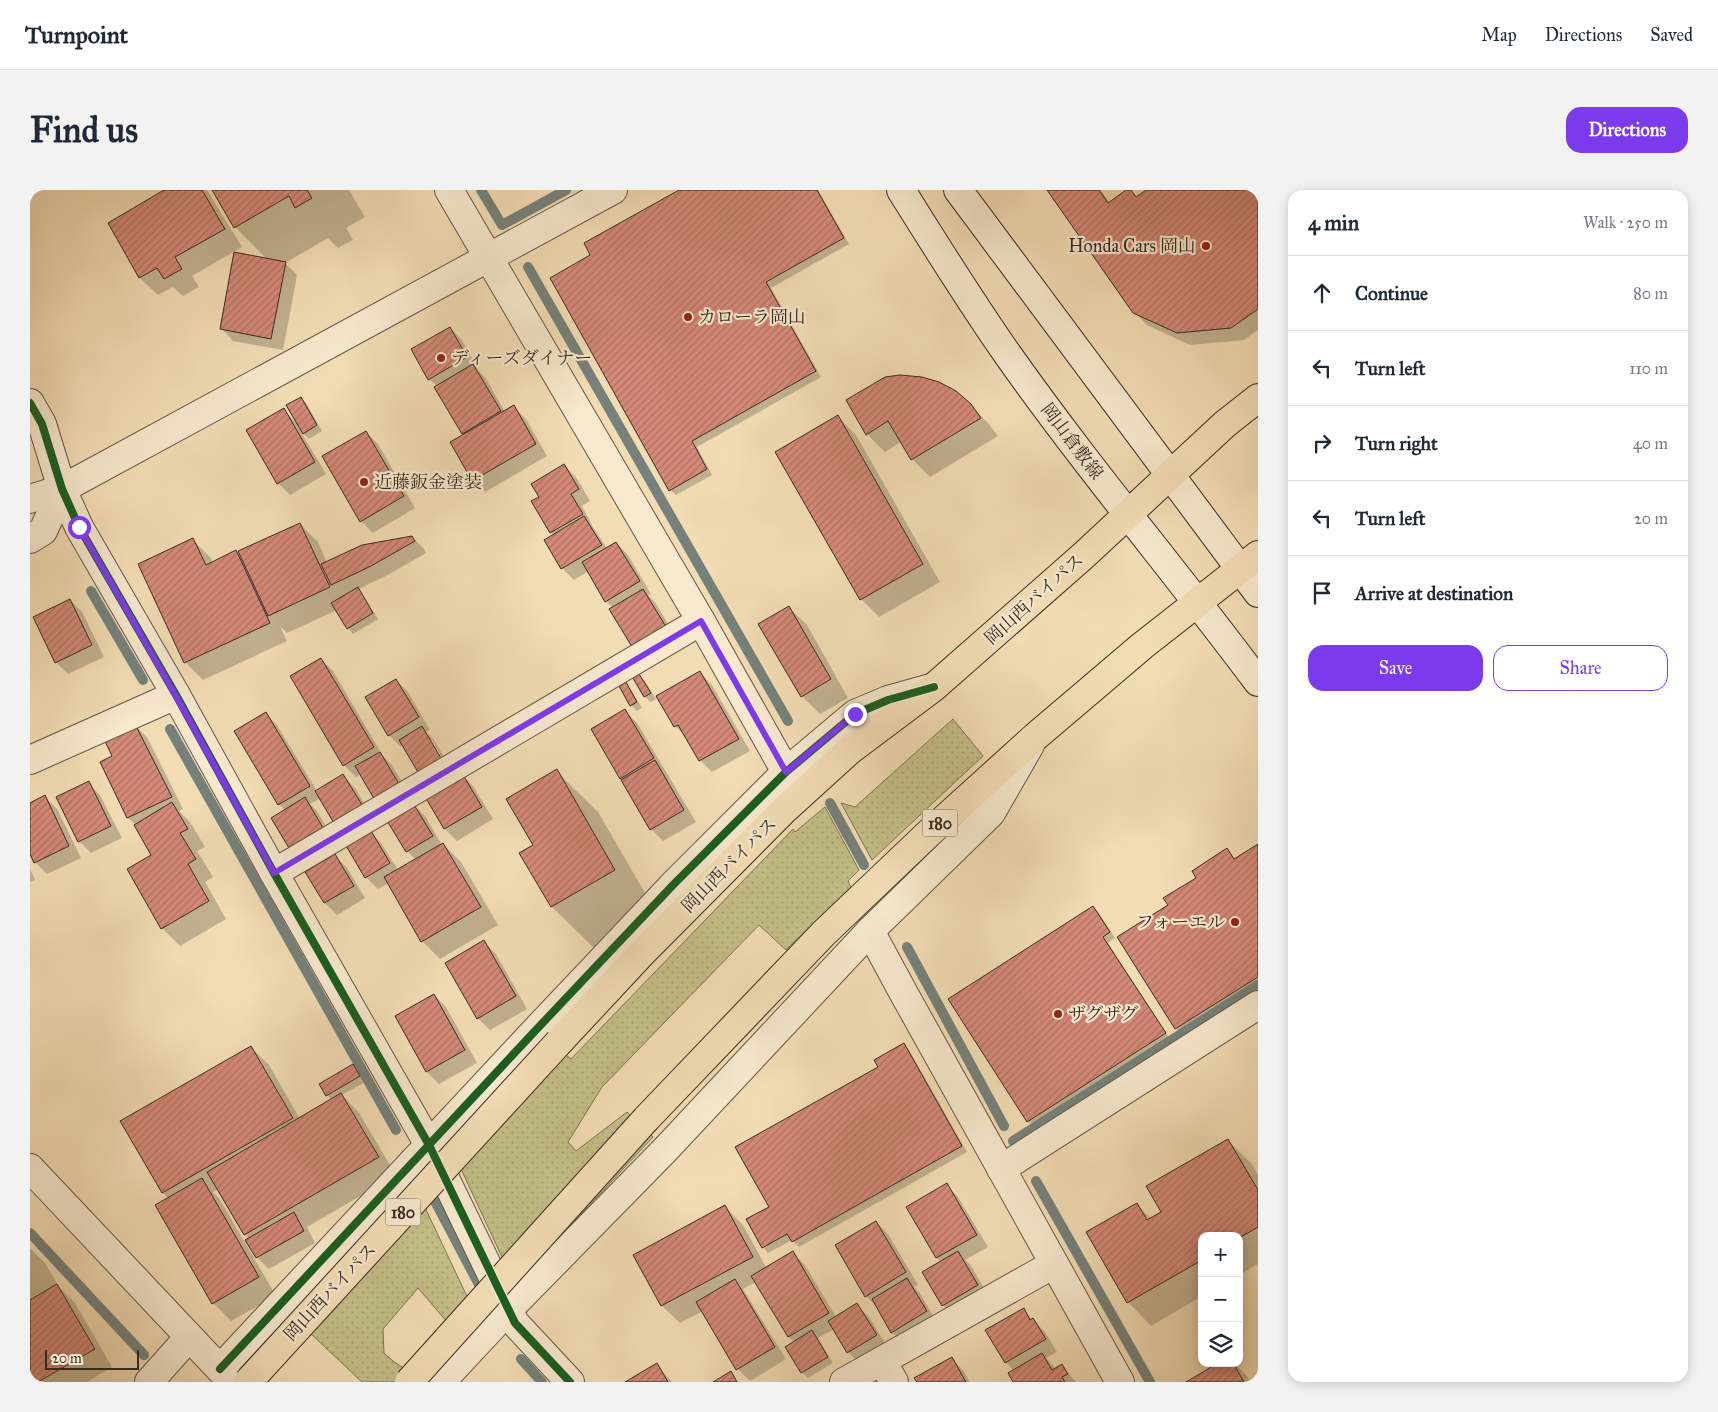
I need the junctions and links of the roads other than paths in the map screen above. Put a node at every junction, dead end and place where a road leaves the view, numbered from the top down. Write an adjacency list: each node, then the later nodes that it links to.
1 (449, 190): 5 (street)
2 (613, 190): 5 (street)
3 (901, 190): 12 (street, 岡山倉敷線)
4 (958, 190): 8 (street)
5 (488, 258): 10 (street); 17 (street)
6 (1258, 398): 8 (highway, 岡山西バイパス / 180)
7 (30, 403): 10 (street)
8 (1169, 476): 12 (highway, 岡山西バイパス / 180); 14 (street)
9 (30, 482): 10 (street)
10 (62, 489): 11 (street); 13 (street); 20 (street)
11 (30, 499)
12 (1128, 514): 16 (street, 岡山倉敷線); 19 (highway, 岡山西バイパス / 180)
13 (30, 539)
14 (1249, 562): 15 (street); 16 (highway, 180)
15 (1258, 593)
16 (1197, 602): 18 (street, 岡山倉敷線); 21 (highway, 180)
17 (701, 621): 23 (street); 24 (street)
18 (1258, 682)
19 (934, 687): 23 (street); 36 (highway, 岡山西バイパス / 180, bridge)
20 (176, 696): 22 (street); 24 (street)
21 (1035, 737): 25 (street); 37 (highway, 180, bridge)
22 (30, 760)
23 (786, 772): 27 (street)
24 (274, 873): 27 (street)
25 (870, 931): 29 (street); 31 (street)
26 (1258, 1005): 29 (street)
27 (429, 1144): 31 (street); 34 (street)
28 (30, 1168): 32 (street)
29 (1001, 1169): 30 (street)
30 (1054, 1264): 33 (street); 41 (street)
31 (508, 1310): 38 (street); 39 (street)
32 (189, 1337): 34 (street); 35 (street)
33 (888, 1371): 40 (street)
34 (226, 1376)
35 (149, 1382)
36 (248, 1382)
37 (409, 1382)
38 (441, 1382)
39 (570, 1382)
40 (844, 1382)
41 (1120, 1382)

